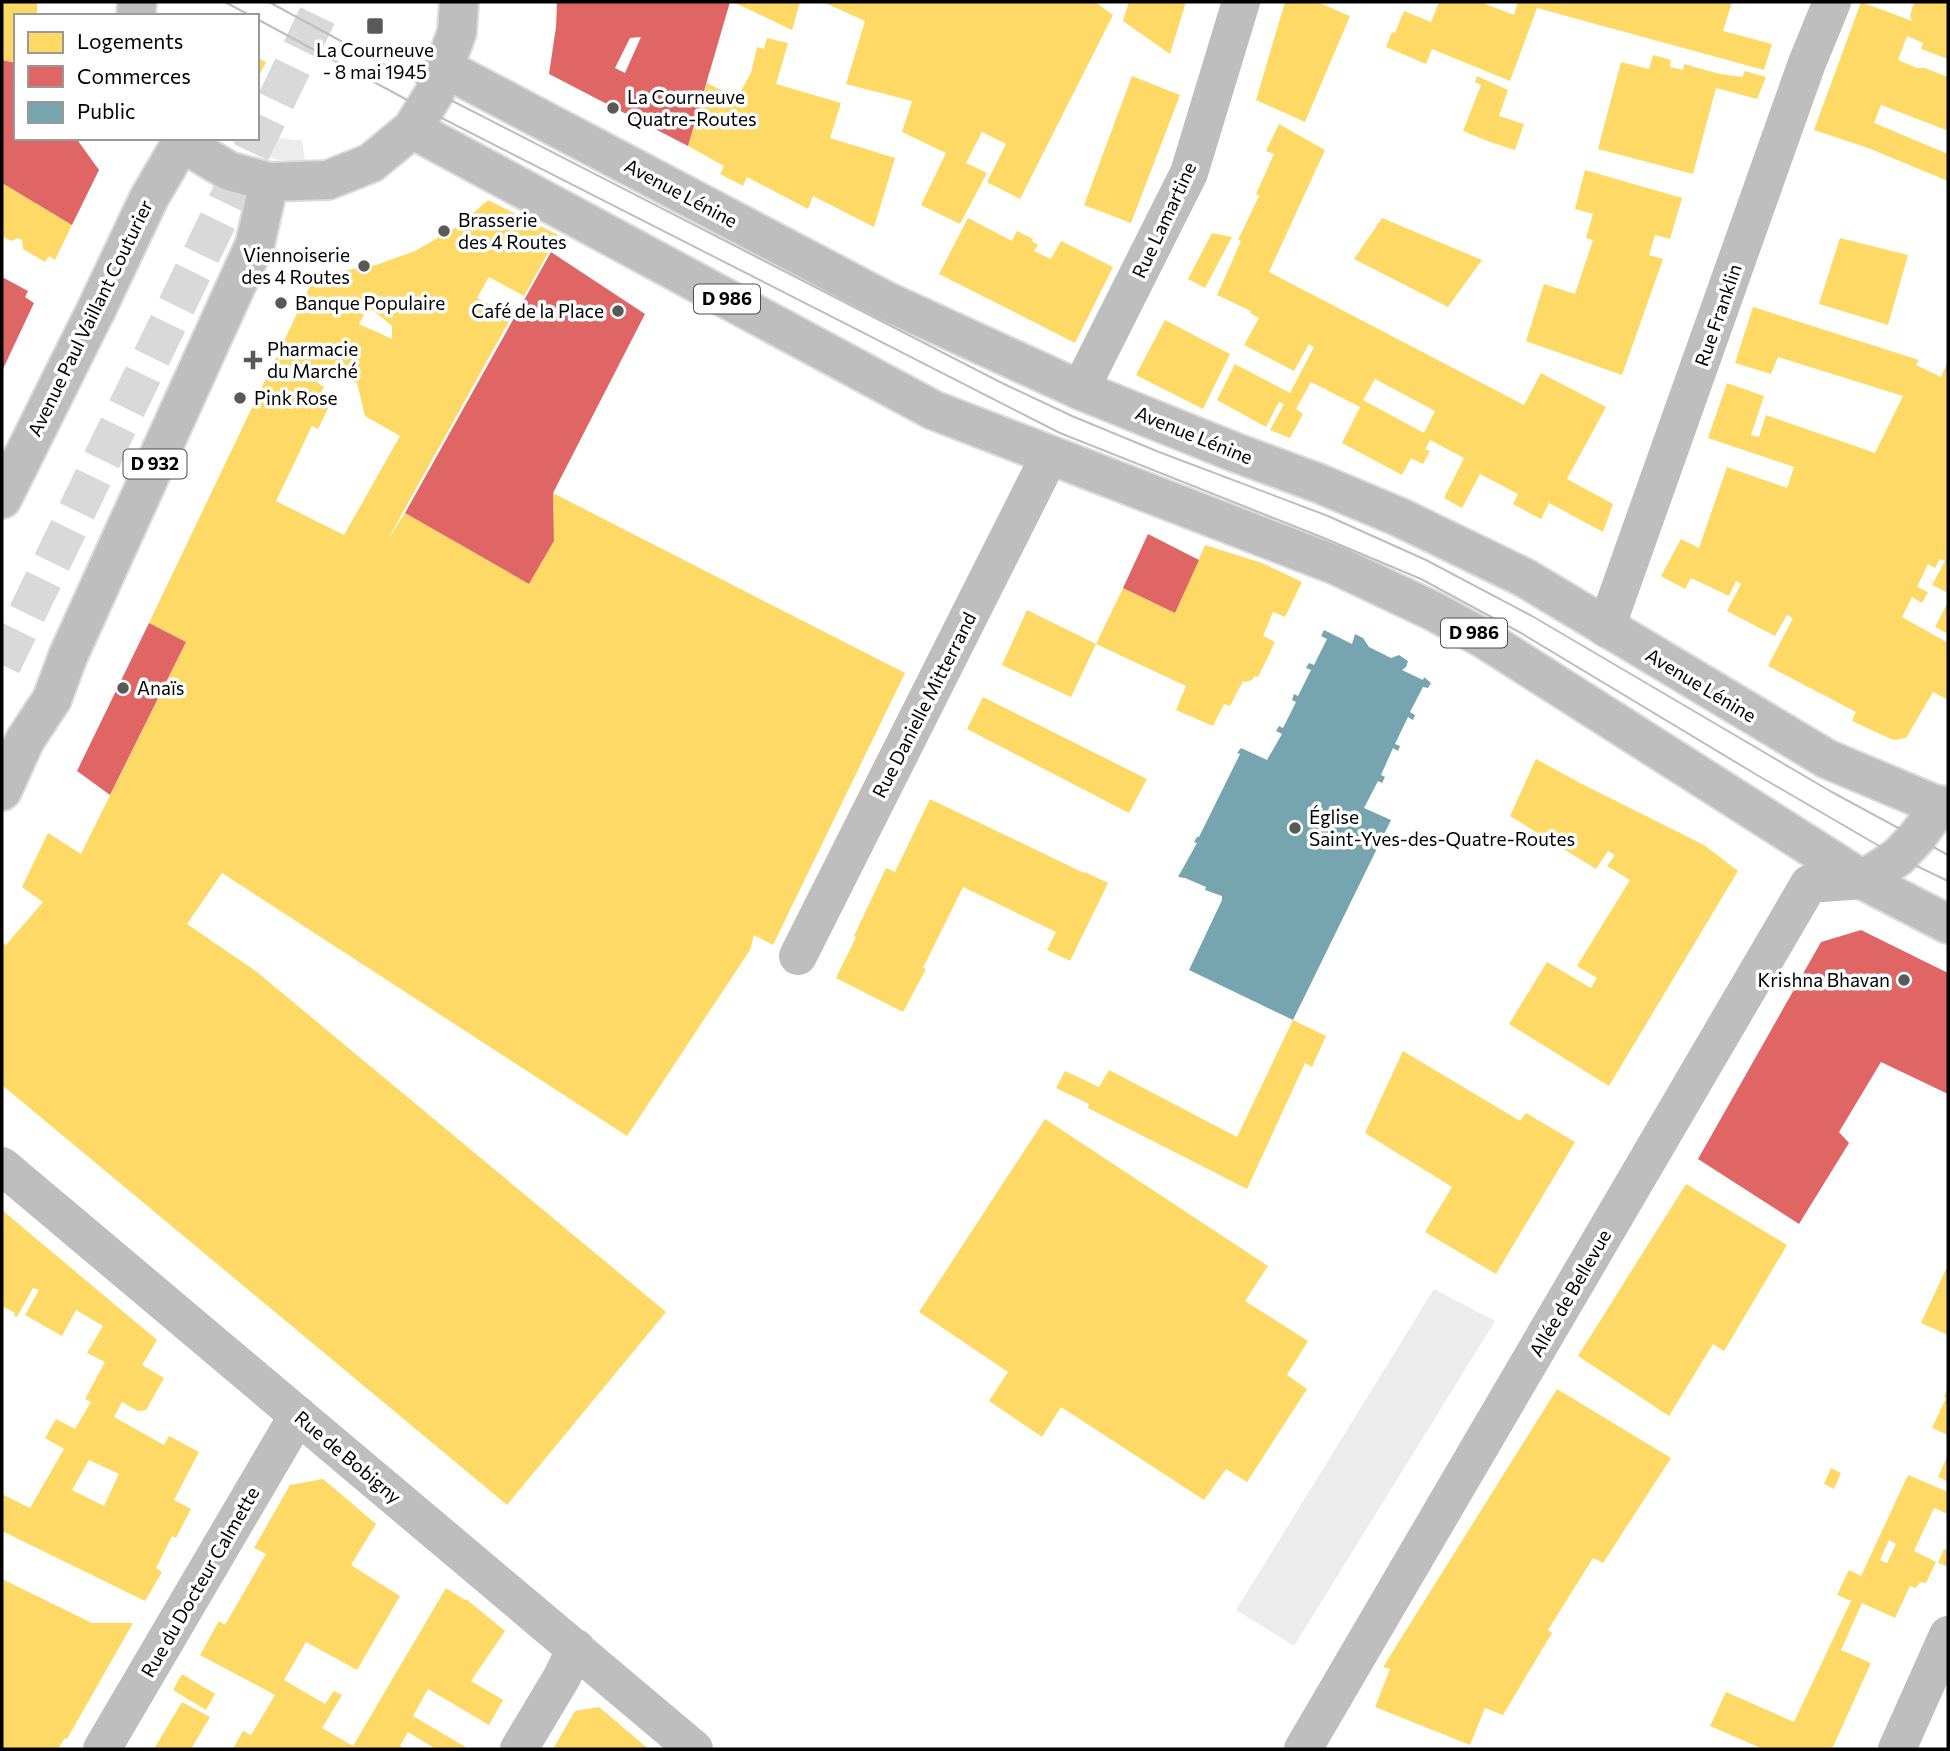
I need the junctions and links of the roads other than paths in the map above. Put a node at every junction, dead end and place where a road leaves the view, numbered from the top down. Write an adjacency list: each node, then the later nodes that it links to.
1 (459, 2): 4 (main road)
2 (1241, 2): 9 (main road, Rue Lamartine)
3 (1832, 2): 12 (main road, Rue Franklin)
4 (444, 68): 5 (main road); 9 (main road, Avenue Lénine)
5 (412, 129): 8 (main road); 10 (main road, D 986)
6 (181, 140): 11 (main road, Avenue Paul Vaillant Couturier)
7 (183, 140): 8 (main road)
8 (269, 182): 13 (main road, D 932)
9 (1080, 390): 12 (main road, Avenue Lénine)
10 (1050, 454): 15 (main road, D 986); 17 (main road, Rue Danielle Mitterrand)
11 (2, 499)
12 (1606, 628): 14 (main road, Avenue Lénine)
13 (2, 791)
14 (1945, 802): 15 (main road)
15 (1863, 880): 16 (main road, D 986); 25 (main road, Allée de Bellevue)
16 (1948, 924)
17 (798, 956)
18 (2, 1166): 19 (main road, Rue de Bobigny)
19 (298, 1415): 21 (main road, Rue de Bobigny); 22 (main road, Rue du Docteur Calmette)
20 (1948, 1635): 26 (main road)
21 (576, 1648): 23 (main road); 24 (main road, Rue de Bobigny)
22 (102, 1749)
23 (519, 1749)
24 (694, 1749)
25 (1303, 1749)
26 (1898, 1749)

